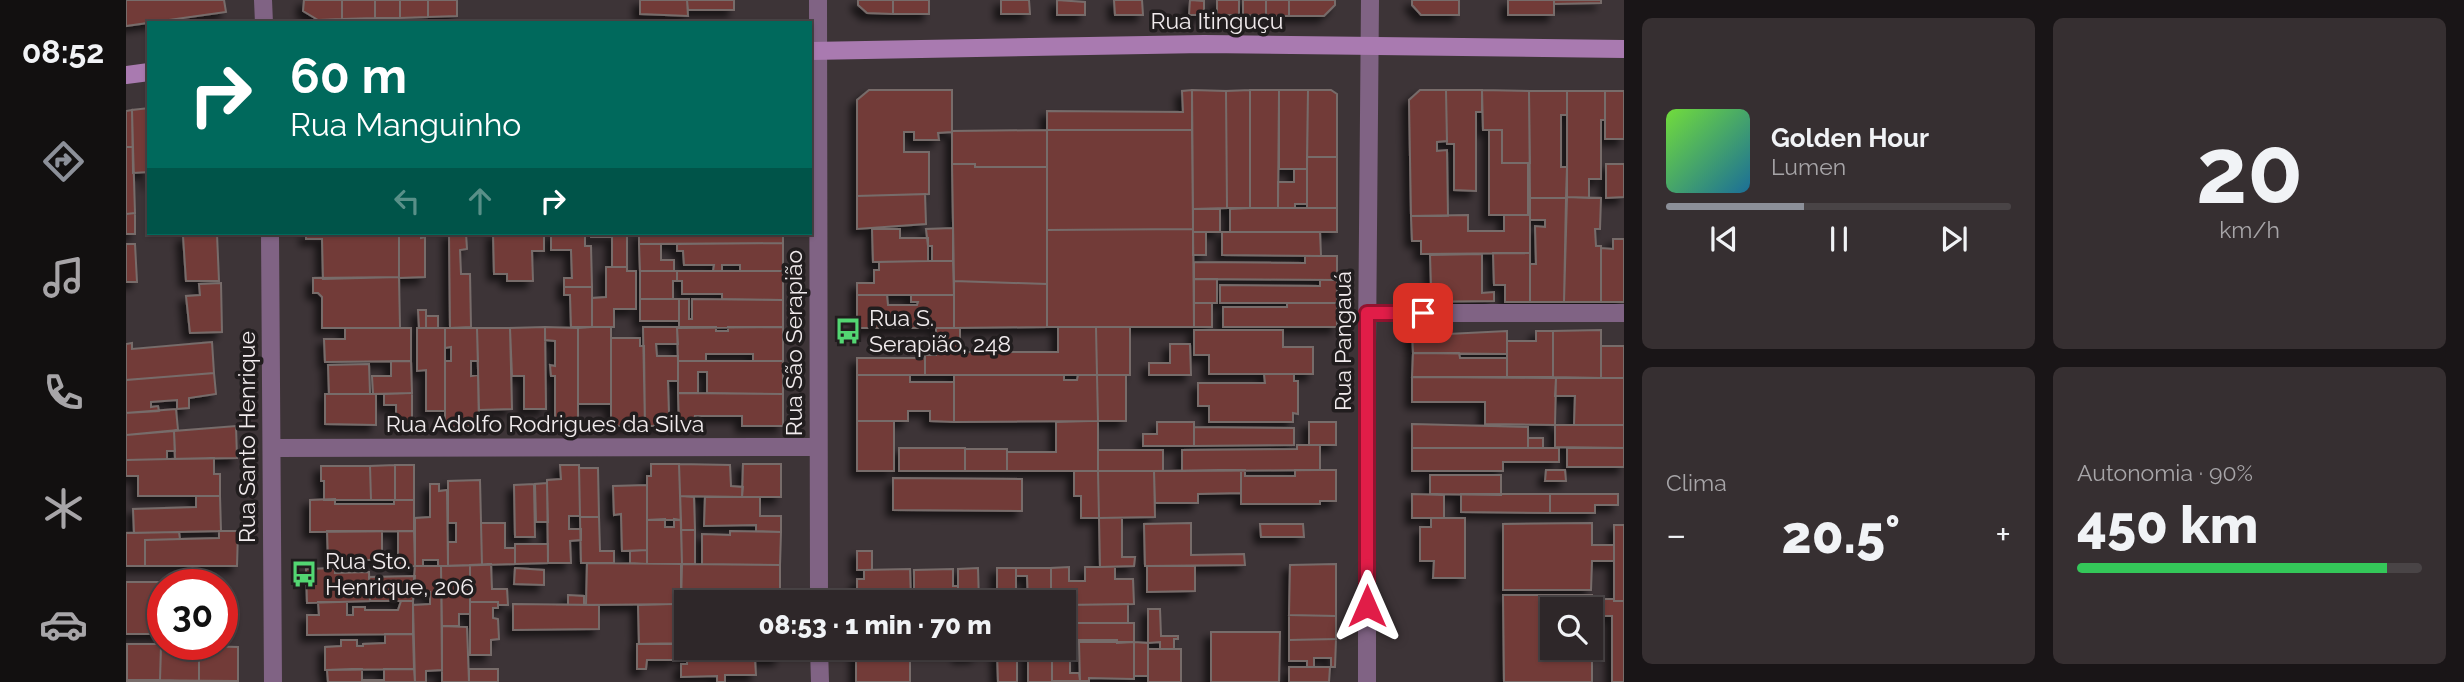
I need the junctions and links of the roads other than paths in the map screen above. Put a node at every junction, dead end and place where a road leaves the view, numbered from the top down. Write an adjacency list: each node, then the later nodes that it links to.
1 (263, 0): 4 (street)
2 (818, 0): 7 (street, Rua São Serapião)
3 (1370, 0): 5 (street, Rua Pangauá)
4 (264, 21)
5 (1370, 47): 6 (main road, Rua Itinguçu); 7 (main road, Rua Itinguçu); 11 (street, Rua Pangauá)
6 (1624, 49)
7 (814, 51): 13 (street, Rua São Serapião)
8 (147, 72): 9 (main road)
9 (126, 75)
10 (270, 235): 14 (street, Rua Santo Henrique)
11 (1367, 313): 12 (street); 19 (street, Rua Pangauá)
12 (1624, 313)
13 (818, 447): 14 (street, Rua Adolfo Rodrigues da Silva); 15 (street, Rua São Serapião)
14 (272, 448): 17 (street, Rua Santo Henrique)
15 (819, 590)
16 (819, 660): 18 (street)
17 (273, 682)
18 (820, 682)
19 (1367, 682)

